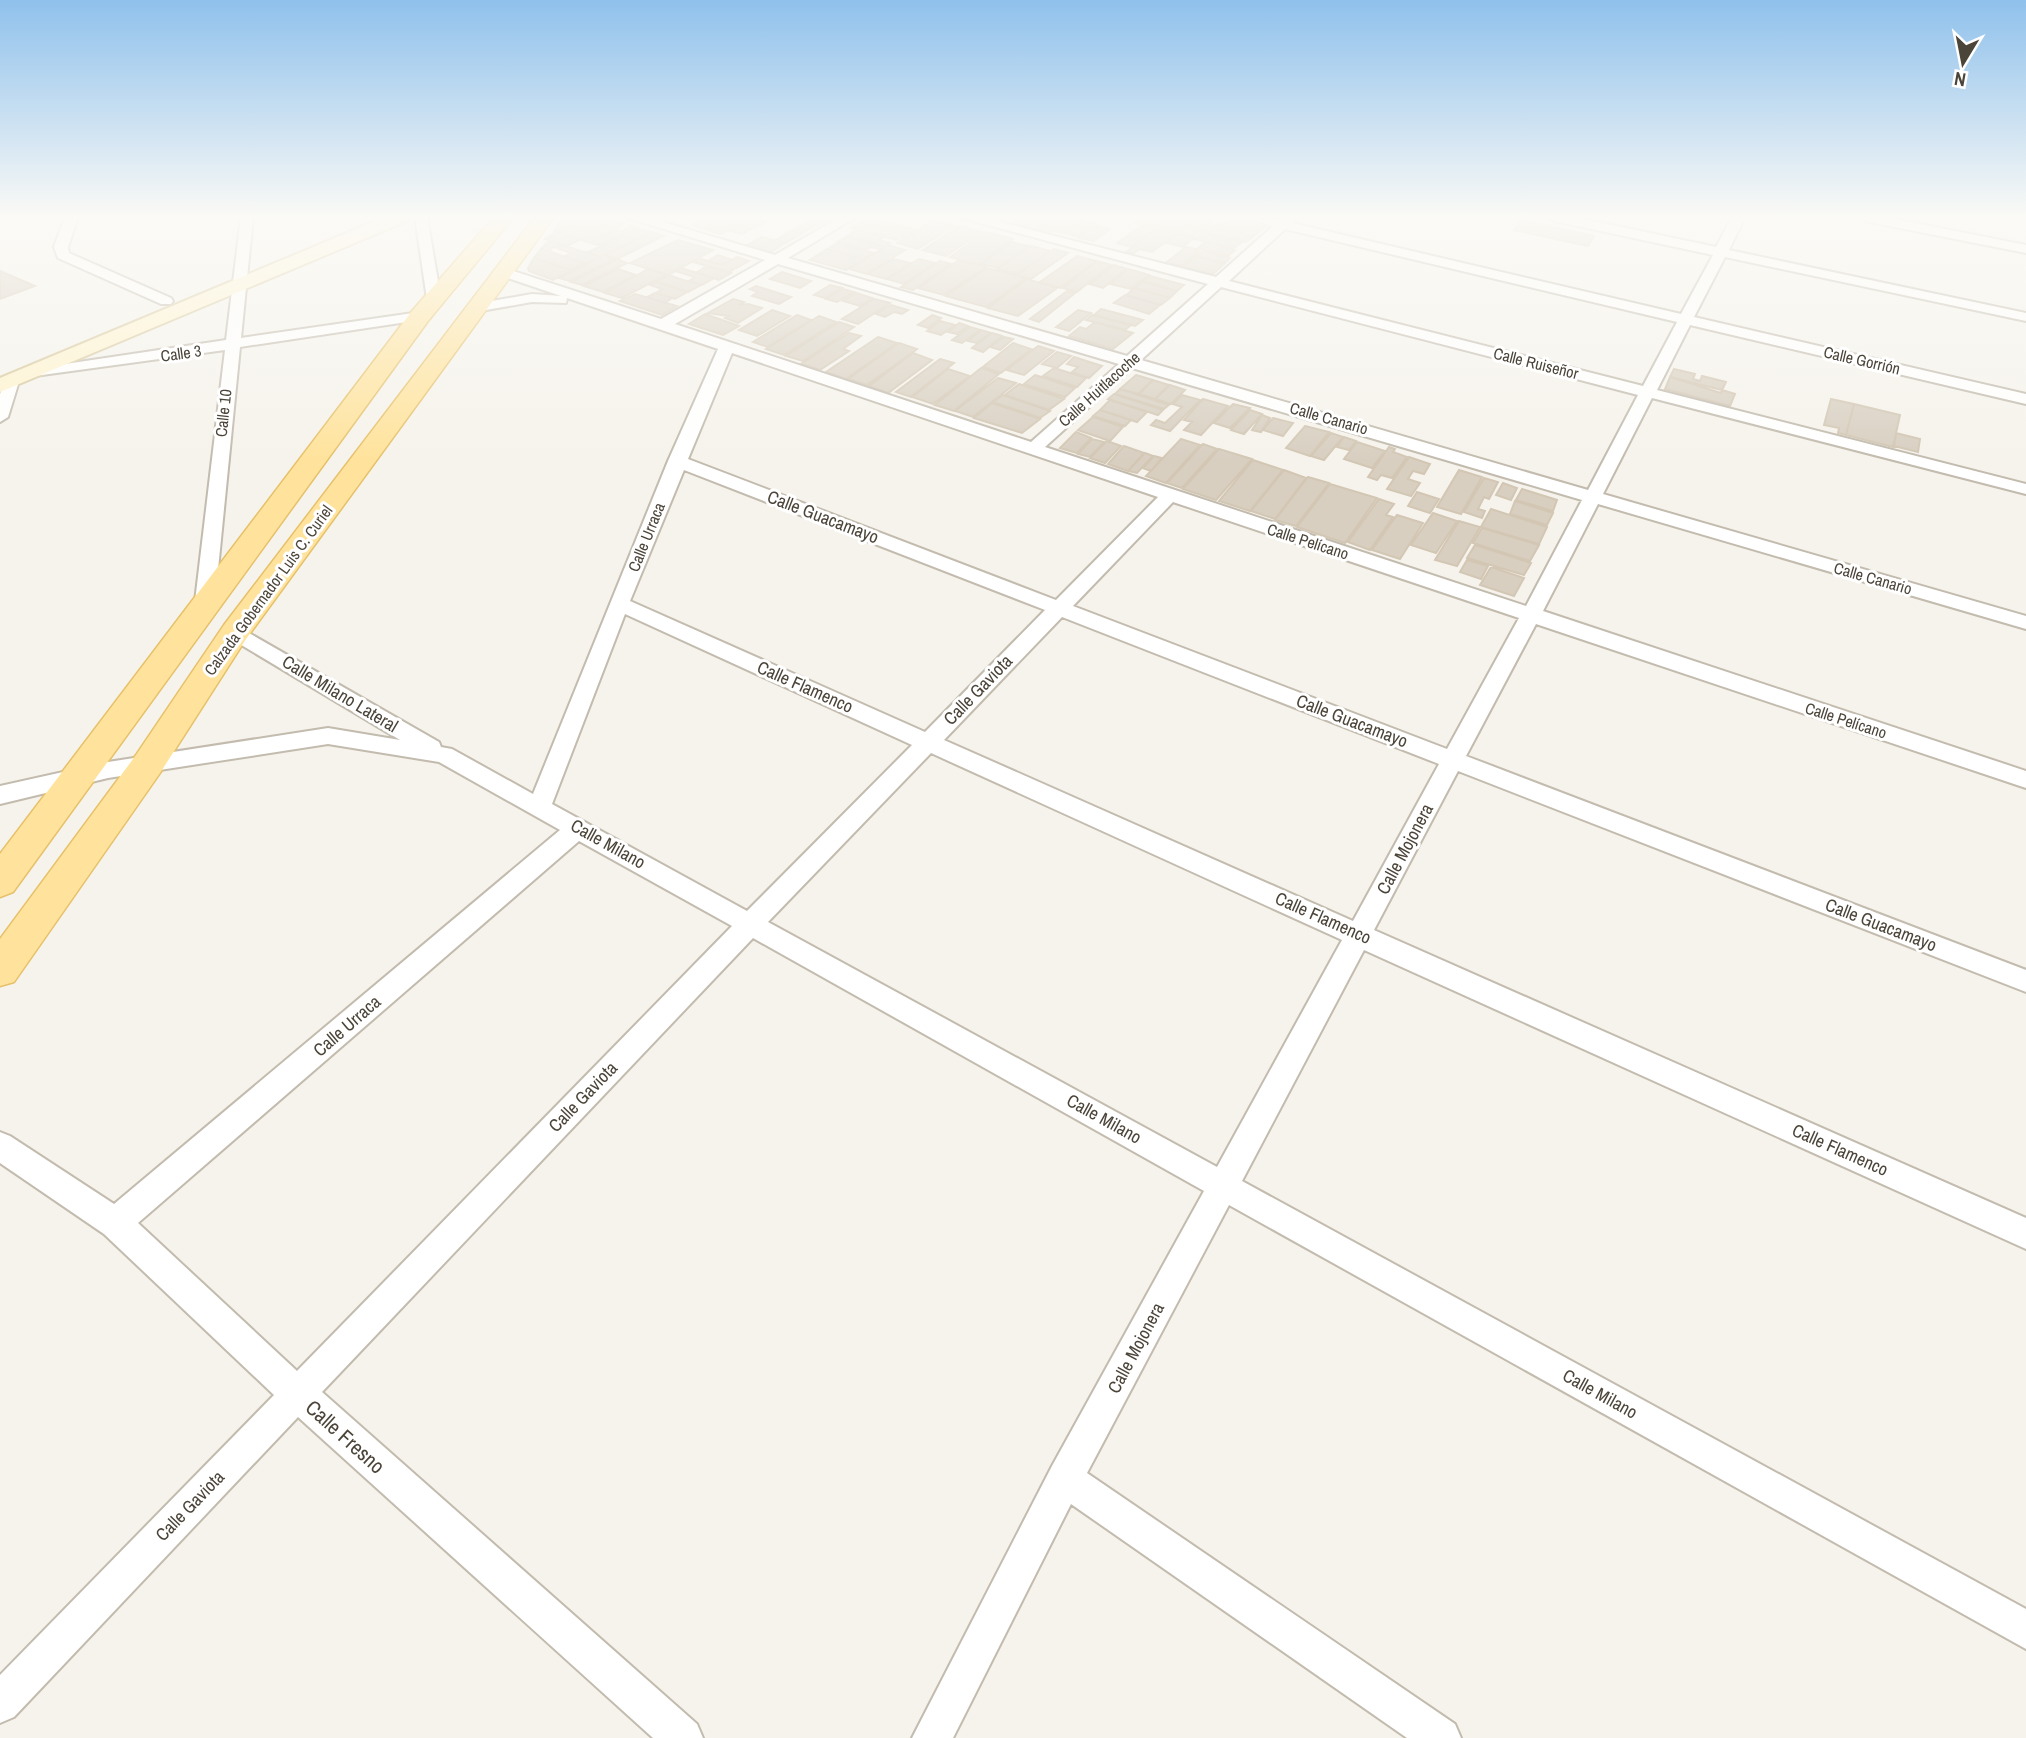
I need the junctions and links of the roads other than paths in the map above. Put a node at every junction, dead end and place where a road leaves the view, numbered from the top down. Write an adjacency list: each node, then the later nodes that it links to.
1 (160, 298): 18 (street)
2 (175, 298): 18 (main road)
3 (193, 298): 28 (main road)
4 (237, 298): 25 (street, Calle 10)
5 (426, 298): 20 (street)
6 (435, 298): 20 (main road)
7 (484, 298): 21 (main road, Calzada Gobernador Luis C. Curiel)
8 (531, 298): 21 (street, Calle Pelícano)
9 (534, 298): 19 (street, Calle Pelícano)
10 (578, 298): 19 (street, Calle Pelícano)
11 (710, 298): 24 (street)
12 (913, 298): 27 (street, Calle Canario)
13 (1200, 298): 27 (street, Calle Huitlacoche)
14 (1281, 298): 29 (street, Calle Ruiseñor)
15 (1601, 298): 23 (street, Calle Gorrión)
16 (1697, 298): 23 (street, Calle Mojonera)
17 (1936, 298): 22 (street)
18 (166, 301): 28 (main road)
19 (589, 302): 24 (street, Calle Pelícano)
20 (427, 308): 25 (street, Calle 3); 39 (main road)
21 (475, 309): 42 (main road, Calzada Gobernador Luis C. Curiel)
22 (2026, 317)
23 (1686, 319): 29 (street, Calle Mojonera); 30 (street, Calle Gorrión)
24 (662, 326): 26 (street, Calle Pelícano)
25 (231, 346): 28 (street, Calle 3); 39 (street, Calle 10)
26 (726, 348): 32 (street, Calle Pelícano); 33 (street, Calle Urraca)
27 (1131, 361): 32 (street, Calle Huitlacoche); 36 (street, Calle Canario)
28 (10, 378): 31 (street)
29 (1648, 392): 34 (street, Calle Ruiseñor); 36 (street, Calle Mojonera)
30 (2026, 399)
31 (0, 417)
32 (1033, 449): 35 (street, Calle Pelícano)
33 (677, 461): 37 (street, Calle Urraca); 38 (street, Calle Guacamayo)
34 (2026, 489)
35 (1170, 495): 38 (street, Calle Gaviota); 40 (street, Calle Pelícano)
36 (1594, 496): 40 (street, Calle Mojonera); 41 (street, Calle Canario)
37 (619, 604): 43 (street, Calle Flamenco); 50 (street, Calle Urraca)
38 (1059, 608): 43 (street, Calle Gaviota); 45 (street, Calle Guacamayo)
39 (204, 610): 47 (main road)
40 (1531, 615): 45 (street, Calle Mojonera); 48 (street, Calle Pelícano)
41 (2026, 623)
42 (235, 632): 44 (street, Calle Milano Lateral); 46 (main road, Calzada Gobernador Luis C. Curiel)
43 (928, 742): 53 (street, Calle Gaviota); 54 (street, Calle Flamenco)
44 (444, 755): 46 (street, Calle Milano); 50 (street, Calle Milano)
45 (1453, 760): 54 (street, Calle Mojonera); 56 (street, Calle Guacamayo)
46 (148, 764): 47 (street, Calle Milano); 55 (main road, Calzada Gobernador Luis C. Curiel)
47 (79, 776): 49 (street, Calle Milano); 52 (main road)
48 (2026, 780)
49 (0, 795)
50 (540, 806): 51 (street, Calle Milano)
51 (578, 828): 53 (street, Calle Milano); 59 (street, Calle Urraca)
52 (0, 882)
53 (751, 923): 58 (street, Calle Milano); 61 (street, Calle Gaviota)
54 (1359, 935): 58 (street, Calle Mojonera); 60 (street, Calle Flamenco)
55 (0, 970)
56 (2026, 981)
57 (0, 1146): 59 (street, Calle Fresno)
58 (1224, 1186): 62 (street, Calle Mojonera); 63 (street, Calle Milano)
59 (115, 1223): 61 (street, Calle Fresno)
60 (2026, 1234)
61 (298, 1394): 64 (street, Calle Gaviota); 65 (street, Calle Fresno)
62 (1065, 1479): 66 (street, Calle Mojonera); 67 (street)
63 (2026, 1630)
64 (0, 1703)
65 (683, 1738)
66 (932, 1738)
67 (1441, 1738)

